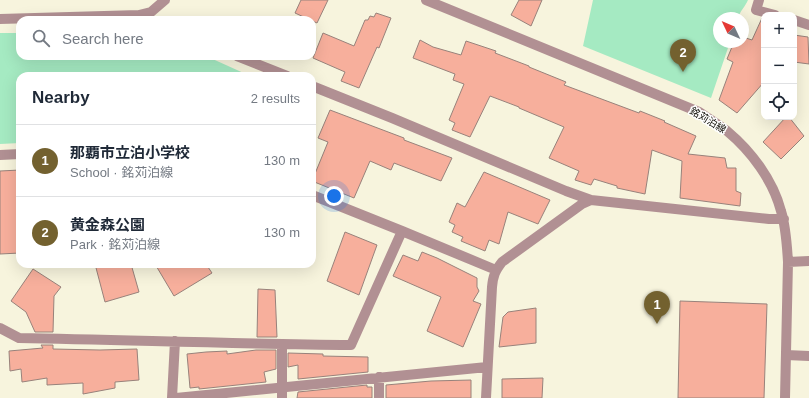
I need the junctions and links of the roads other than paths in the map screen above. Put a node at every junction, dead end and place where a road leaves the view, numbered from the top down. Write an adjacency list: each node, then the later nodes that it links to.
1 (165, 0): 5 (street)
2 (426, 0): 18 (street, 銘苅泊線)
3 (760, 0): 4 (street)
4 (764, 12)
5 (139, 15): 6 (street)
6 (104, 16)
7 (0, 19): 8 (street)
8 (16, 19)
9 (797, 21): 10 (street)
10 (809, 24)
11 (247, 60): 12 (street)
12 (277, 72)
13 (316, 88): 17 (street)
14 (16, 154): 15 (street)
15 (0, 155)
16 (316, 198): 19 (street)
17 (591, 200): 18 (street); 22 (street)
18 (784, 219): 21 (street, 銘苅泊線)
19 (402, 231): 22 (street); 25 (street)
20 (809, 261): 21 (street)
21 (788, 262): 26 (street, 銘苅泊線)
22 (496, 270): 28 (street)
23 (0, 328): 24 (street)
24 (175, 341): 25 (street); 31 (street)
25 (282, 344): 30 (street)
26 (786, 355): 27 (street); 36 (street, 銘苅泊線)
27 (809, 356)
28 (487, 367): 29 (street); 35 (street)
29 (379, 377): 30 (street); 34 (street)
30 (282, 387): 32 (street); 33 (street)
31 (172, 398)
32 (176, 398)
33 (282, 398)
34 (379, 398)
35 (486, 398)
36 (785, 398)

